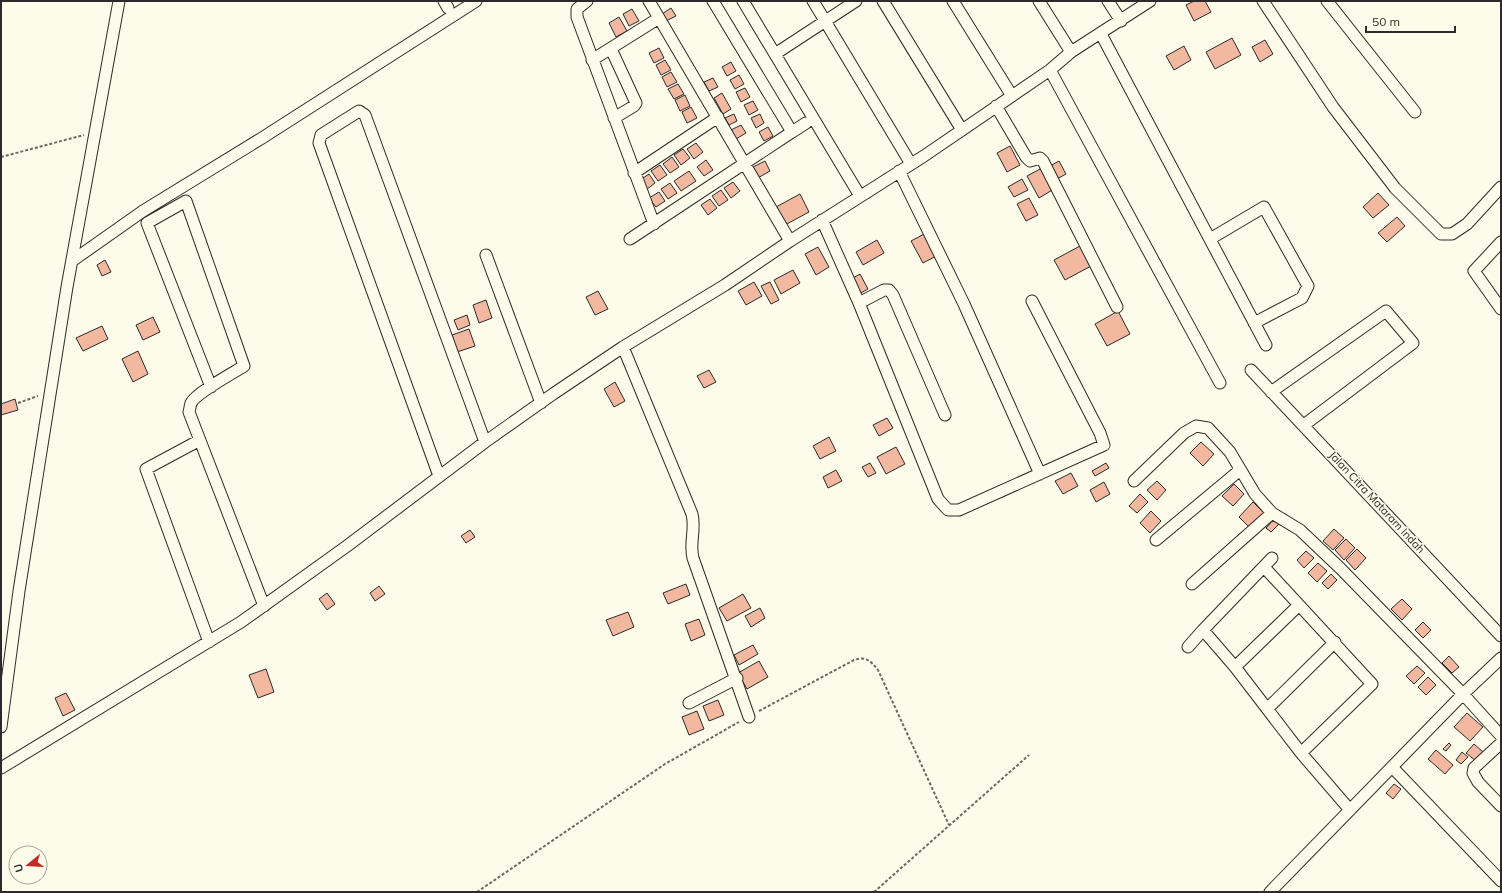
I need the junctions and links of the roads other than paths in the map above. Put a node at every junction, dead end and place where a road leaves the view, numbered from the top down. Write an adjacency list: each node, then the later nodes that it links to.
1 (119, 1): 46 (street)
2 (476, 1): 46 (street)
3 (587, 1): 23 (street)
4 (649, 1): 16 (street)
5 (713, 1): 32 (street)
6 (743, 1): 22 (street)
7 (814, 1): 17 (street)
8 (856, 1): 17 (street)
9 (883, 1): 31 (street)
10 (953, 1): 25 (street)
11 (1039, 1): 21 (street)
12 (1108, 1): 18 (street)
13 (1150, 1): 18 (street)
14 (1263, 1): 37 (street)
15 (1326, 1): 27 (street)
16 (659, 18): 20 (street); 28 (street)
17 (826, 21): 22 (street); 34 (street)
18 (1121, 21): 19 (street)
19 (1101, 34): 21 (street); 41 (street)
20 (611, 49): 23 (street); 29 (street)
21 (1070, 52): 24 (street)
22 (775, 54): 38 (street)
23 (592, 60): 29 (street)
24 (1050, 70): 25 (street); 55 (street)
25 (1012, 96): 26 (street)
26 (996, 106): 31 (street); 49 (street)
27 (1415, 112)
28 (718, 117): 33 (street); 36 (street)
29 (614, 118): 36 (street)
30 (806, 123): 32 (street)
31 (962, 130): 34 (street)
32 (792, 132): 33 (street)
33 (744, 164): 40 (street); 43 (street)
34 (911, 164): 35 (street)
35 (899, 171): 38 (street); 63 (street)
36 (634, 173): 40 (street)
37 (1501, 187)
38 (860, 196): 39 (street)
39 (822, 220): 43 (street); 48 (street)
40 (654, 224): 42 (street)
41 (1210, 239): 51 (street); 51 (street)
42 (630, 240)
43 (790, 240): 53 (street)
44 (1501, 242): 50 (street)
45 (486, 255): 58 (street)
46 (72, 261): 86 (street)
47 (1032, 301): 63 (street)
48 (859, 302): 59 (street); 63 (street)
49 (1117, 307)
50 (1501, 309)
51 (1254, 323): 52 (street)
52 (1266, 345)
53 (623, 347): 58 (street); 81 (street)
54 (1251, 370): 57 (street, Jalan Citra Mataram Indah)
55 (1220, 383)
56 (210, 387): 56 (street); 61 (street)
57 (1271, 392): 60 (street, Jalan Citra Mataram Indah); 60 (street)
58 (541, 403): 62 (street)
59 (945, 415)
60 (1304, 425): 75 (street, Jalan Citra Mataram Indah)
61 (200, 440): 73 (street); 76 (street)
62 (485, 442): 65 (street); 65 (street)
63 (1038, 470)
64 (1240, 470): 66 (street); 67 (street); 68 (street)
65 (439, 476): 73 (street)
66 (1134, 481)
67 (1272, 513): 71 (street); 82 (street)
68 (1156, 540)
69 (1272, 558): 70 (street)
70 (1264, 567): 72 (street); 74 (street)
71 (1192, 584)
72 (1299, 604): 77 (street); 80 (street)
73 (264, 606): 76 (street)
74 (1203, 630): 78 (street); 80 (street)
75 (1501, 636)
76 (208, 642): 90 (street)
77 (1335, 642): 84 (street); 89 (street)
78 (1188, 647)
79 (1501, 658): 82 (street)
80 (1236, 667): 84 (street)
81 (737, 678): 83 (street); 85 (street)
82 (1463, 694): 87 (street); 91 (street)
83 (689, 703)
84 (1267, 709): 89 (street)
85 (750, 717)
86 (1, 727)
87 (1501, 736)
88 (1501, 743): 92 (street)
89 (1301, 753): 93 (street)
90 (1, 768)
91 (1393, 768): 93 (street); 94 (street)
92 (1501, 806)
93 (1350, 810): 95 (street)
94 (1501, 881)
95 (1270, 892)

